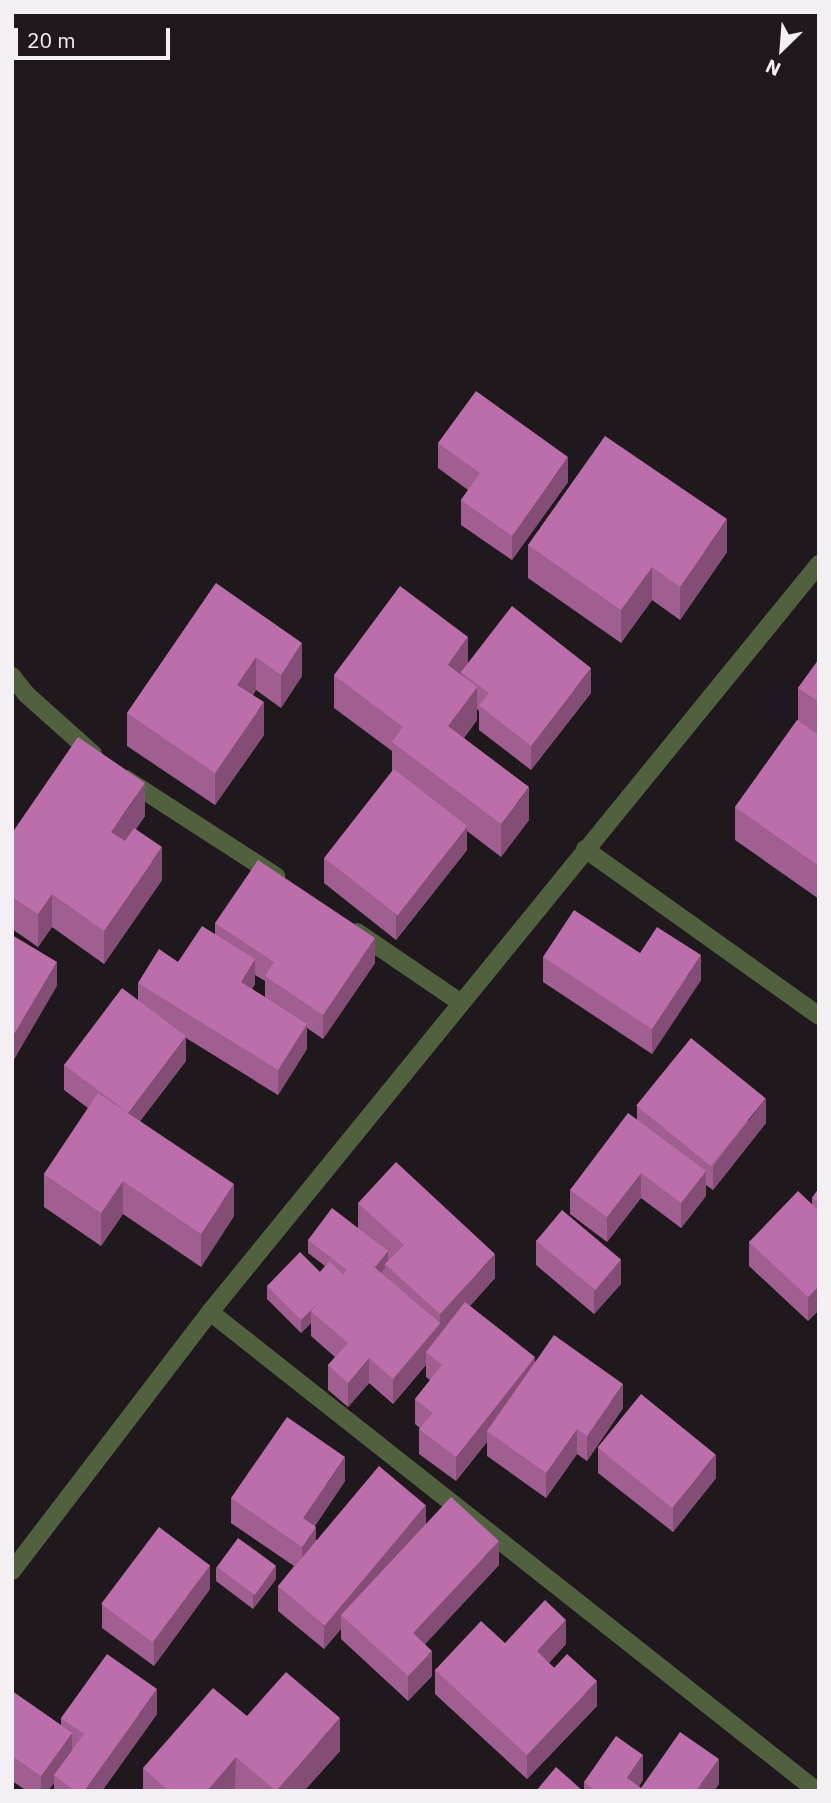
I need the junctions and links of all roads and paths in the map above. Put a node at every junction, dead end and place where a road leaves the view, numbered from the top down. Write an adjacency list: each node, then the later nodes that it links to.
1 (819, 564): 3 (street)
2 (12, 676): 4 (street)
3 (585, 849): 6 (street); 7 (street)
4 (288, 884)
5 (345, 924): 6 (street)
6 (461, 1003): 8 (street)
7 (819, 1017)
8 (210, 1312): 9 (street); 10 (street)
9 (12, 1572)
10 (817, 1791)

